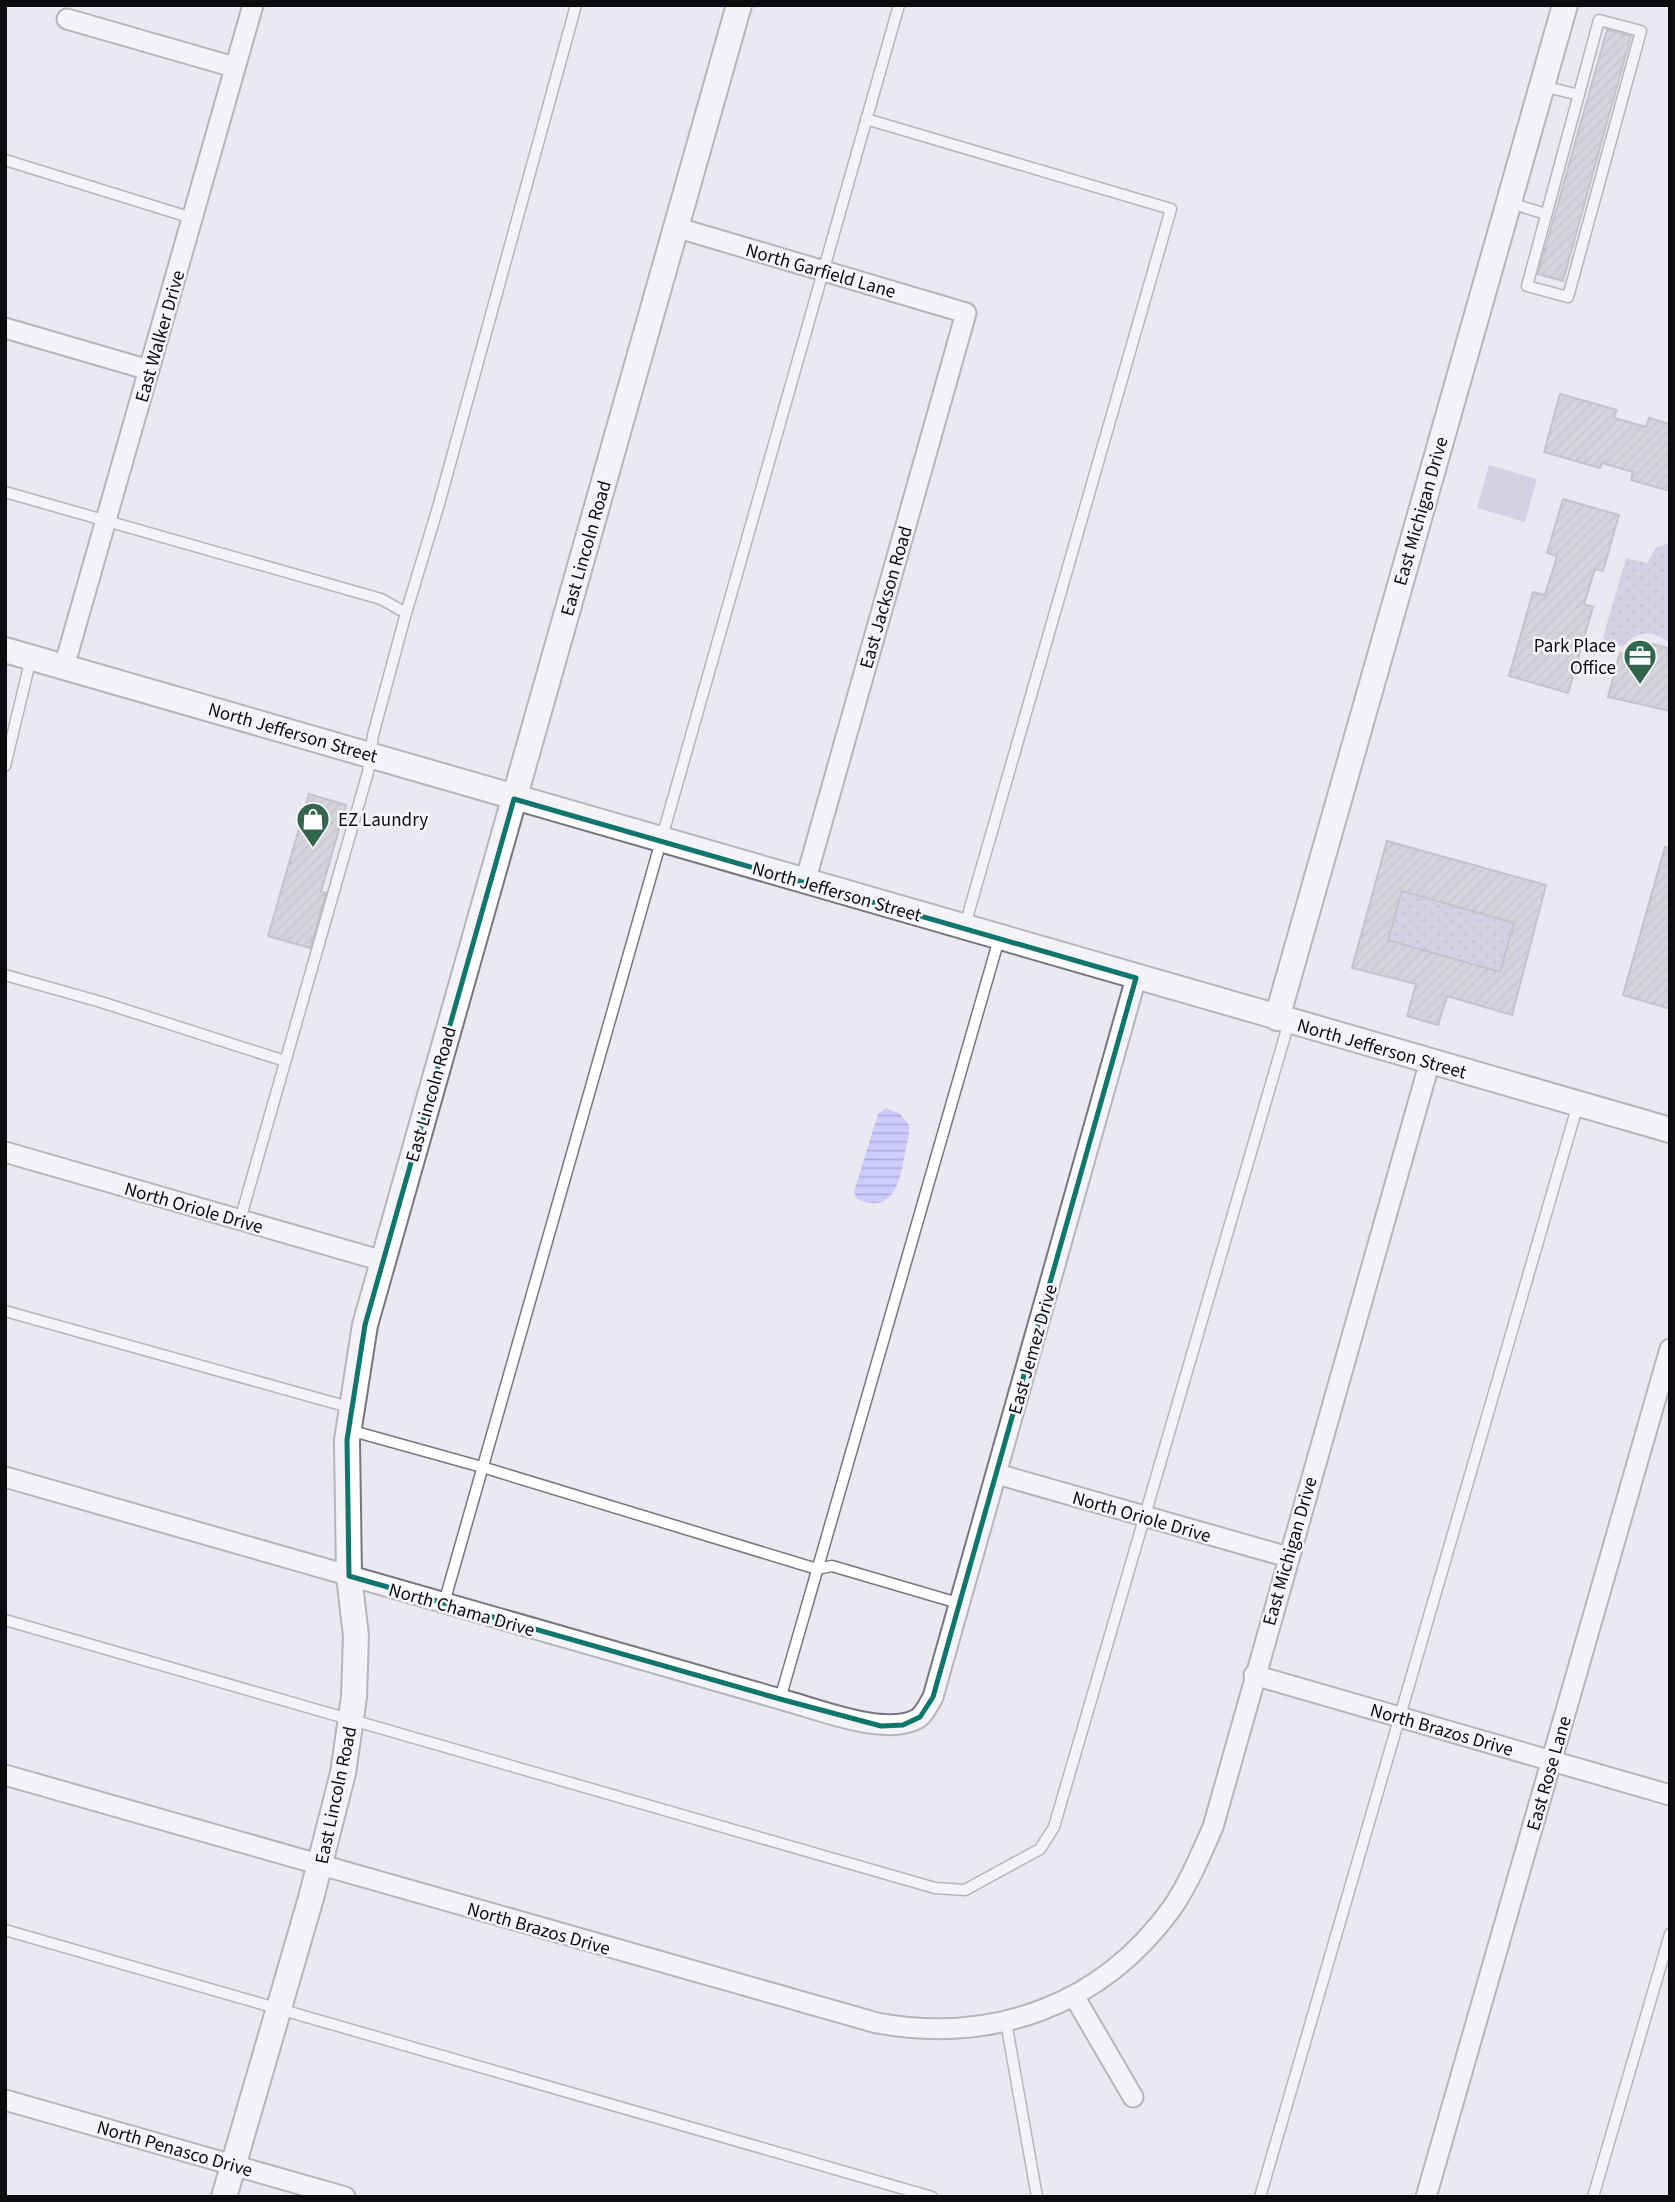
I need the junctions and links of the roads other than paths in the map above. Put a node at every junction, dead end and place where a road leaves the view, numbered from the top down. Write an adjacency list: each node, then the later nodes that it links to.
1 (253, 5): 7 (street, East Walker Drive)
2 (576, 5): 22 (lane)
3 (739, 5): 15 (street, East Lincoln Road)
4 (899, 5): 10 (lane)
5 (1565, 5): 8 (street, East Michigan Drive)
6 (67, 19): 7 (street)
7 (234, 68): 14 (street, East Walker Drive)
8 (1543, 86): 9 (lane); 12 (street, East Michigan Drive)
9 (1579, 95): 13 (lane); 13 (lane)
10 (866, 119): 16 (lane); 31 (lane)
11 (5, 160): 14 (lane)
12 (1509, 203): 13 (lane); 35 (street, East Michigan Drive)
13 (1546, 214)
14 (192, 218): 19 (street, East Walker Drive)
15 (676, 227): 16 (street, North Garfield Lane); 28 (street, East Lincoln Road)
16 (821, 270): 17 (street, North Garfield Lane); 29 (lane)
17 (966, 313): 30 (street, East Jackson Road)
18 (5, 328): 19 (street)
19 (149, 370): 21 (street, East Walker Drive)
20 (5, 492): 21 (lane)
21 (107, 520): 22 (lane); 25 (street, East Walker Drive)
22 (406, 613): 26 (lane)
23 (5, 650): 24 (street, North Jefferson Street)
24 (31, 657): 25 (street, North Jefferson Street); 27 (lane)
25 (64, 667): 26 (street, North Jefferson Street)
26 (373, 756): 28 (street, North Jefferson Street); 36 (lane)
27 (5, 766)
28 (514, 799): 29 (street, North Jefferson Street); 42 (street, East Lincoln Road)
29 (661, 841): 30 (street, North Jefferson Street); 46 (lane)
30 (804, 882): 31 (street, North Jefferson Street)
31 (964, 928): 32 (street, North Jefferson Street)
32 (999, 938): 34 (street, North Jefferson Street); 51 (lane)
33 (5, 975): 36 (lane)
34 (1136, 978): 35 (street, North Jefferson Street); 47 (street, East Jemez Drive)
35 (1283, 1020): 37 (street, North Jefferson Street); 49 (lane)
36 (285, 1061): 41 (lane)
37 (1430, 1061): 38 (street, North Jefferson Street); 50 (street, East Michigan Drive)
38 (1578, 1104): 39 (street, North Jefferson Street); 59 (lane)
39 (1670, 1130)
40 (5, 1152): 41 (street, North Oriole Drive)
41 (240, 1220): 42 (street, North Oriole Drive)
42 (383, 1261): 45 (street, East Lincoln Road)
43 (5, 1311): 45 (lane)
44 (1670, 1349): 61 (street, East Rose Lane)
45 (350, 1419): 46 (lane); 52 (street, East Lincoln Road)
46 (482, 1467): 51 (lane); 53 (lane)
47 (997, 1474): 49 (street, North Oriole Drive); 54 (street, East Jemez Drive)
48 (5, 1477): 52 (street, North Chama Drive)
49 (1143, 1516): 50 (street, North Oriole Drive); 60 (lane)
50 (1288, 1557): 56 (street, East Michigan Drive)
51 (817, 1569): 54 (lane); 57 (lane)
52 (349, 1576): 53 (street, North Chama Drive); 60 (street, East Lincoln Road)
53 (444, 1603): 57 (street, North Chama Drive)
54 (958, 1603): 58 (street, East Jemez Drive)
55 (5, 1619): 60 (lane)
56 (1254, 1675): 59 (street, North Brazos Drive); 67 (street, East Michigan Drive)
57 (780, 1699): 58 (street, North Chama Drive)
58 (920, 1717)
59 (1399, 1717): 61 (street, North Brazos Drive); 77 (lane)
60 (351, 1719): 64 (street, East Lincoln Road)
61 (1552, 1761): 63 (street, North Brazos Drive); 78 (street, East Rose Lane)
62 (5, 1775): 64 (street, North Brazos Drive)
63 (1670, 1795)
64 (320, 1865): 68 (street, East Lincoln Road); 69 (street, North Brazos Drive)
65 (5, 1930): 68 (lane)
66 (1670, 1934): 79 (lane)
67 (1074, 1996): 69 (street, North Brazos Drive); 70 (street)
68 (278, 2007): 72 (street, East Lincoln Road); 75 (lane)
69 (1006, 2022): 76 (lane)
70 (1133, 2097)
71 (5, 2100): 72 (street, North Penasco Drive)
72 (233, 2164): 73 (street, East Lincoln Road); 74 (street, North Penasco Drive)
73 (224, 2197)
74 (345, 2197)
75 (932, 2197)
76 (1037, 2197)
77 (1260, 2197)
78 (1426, 2197)
79 (1593, 2197)

